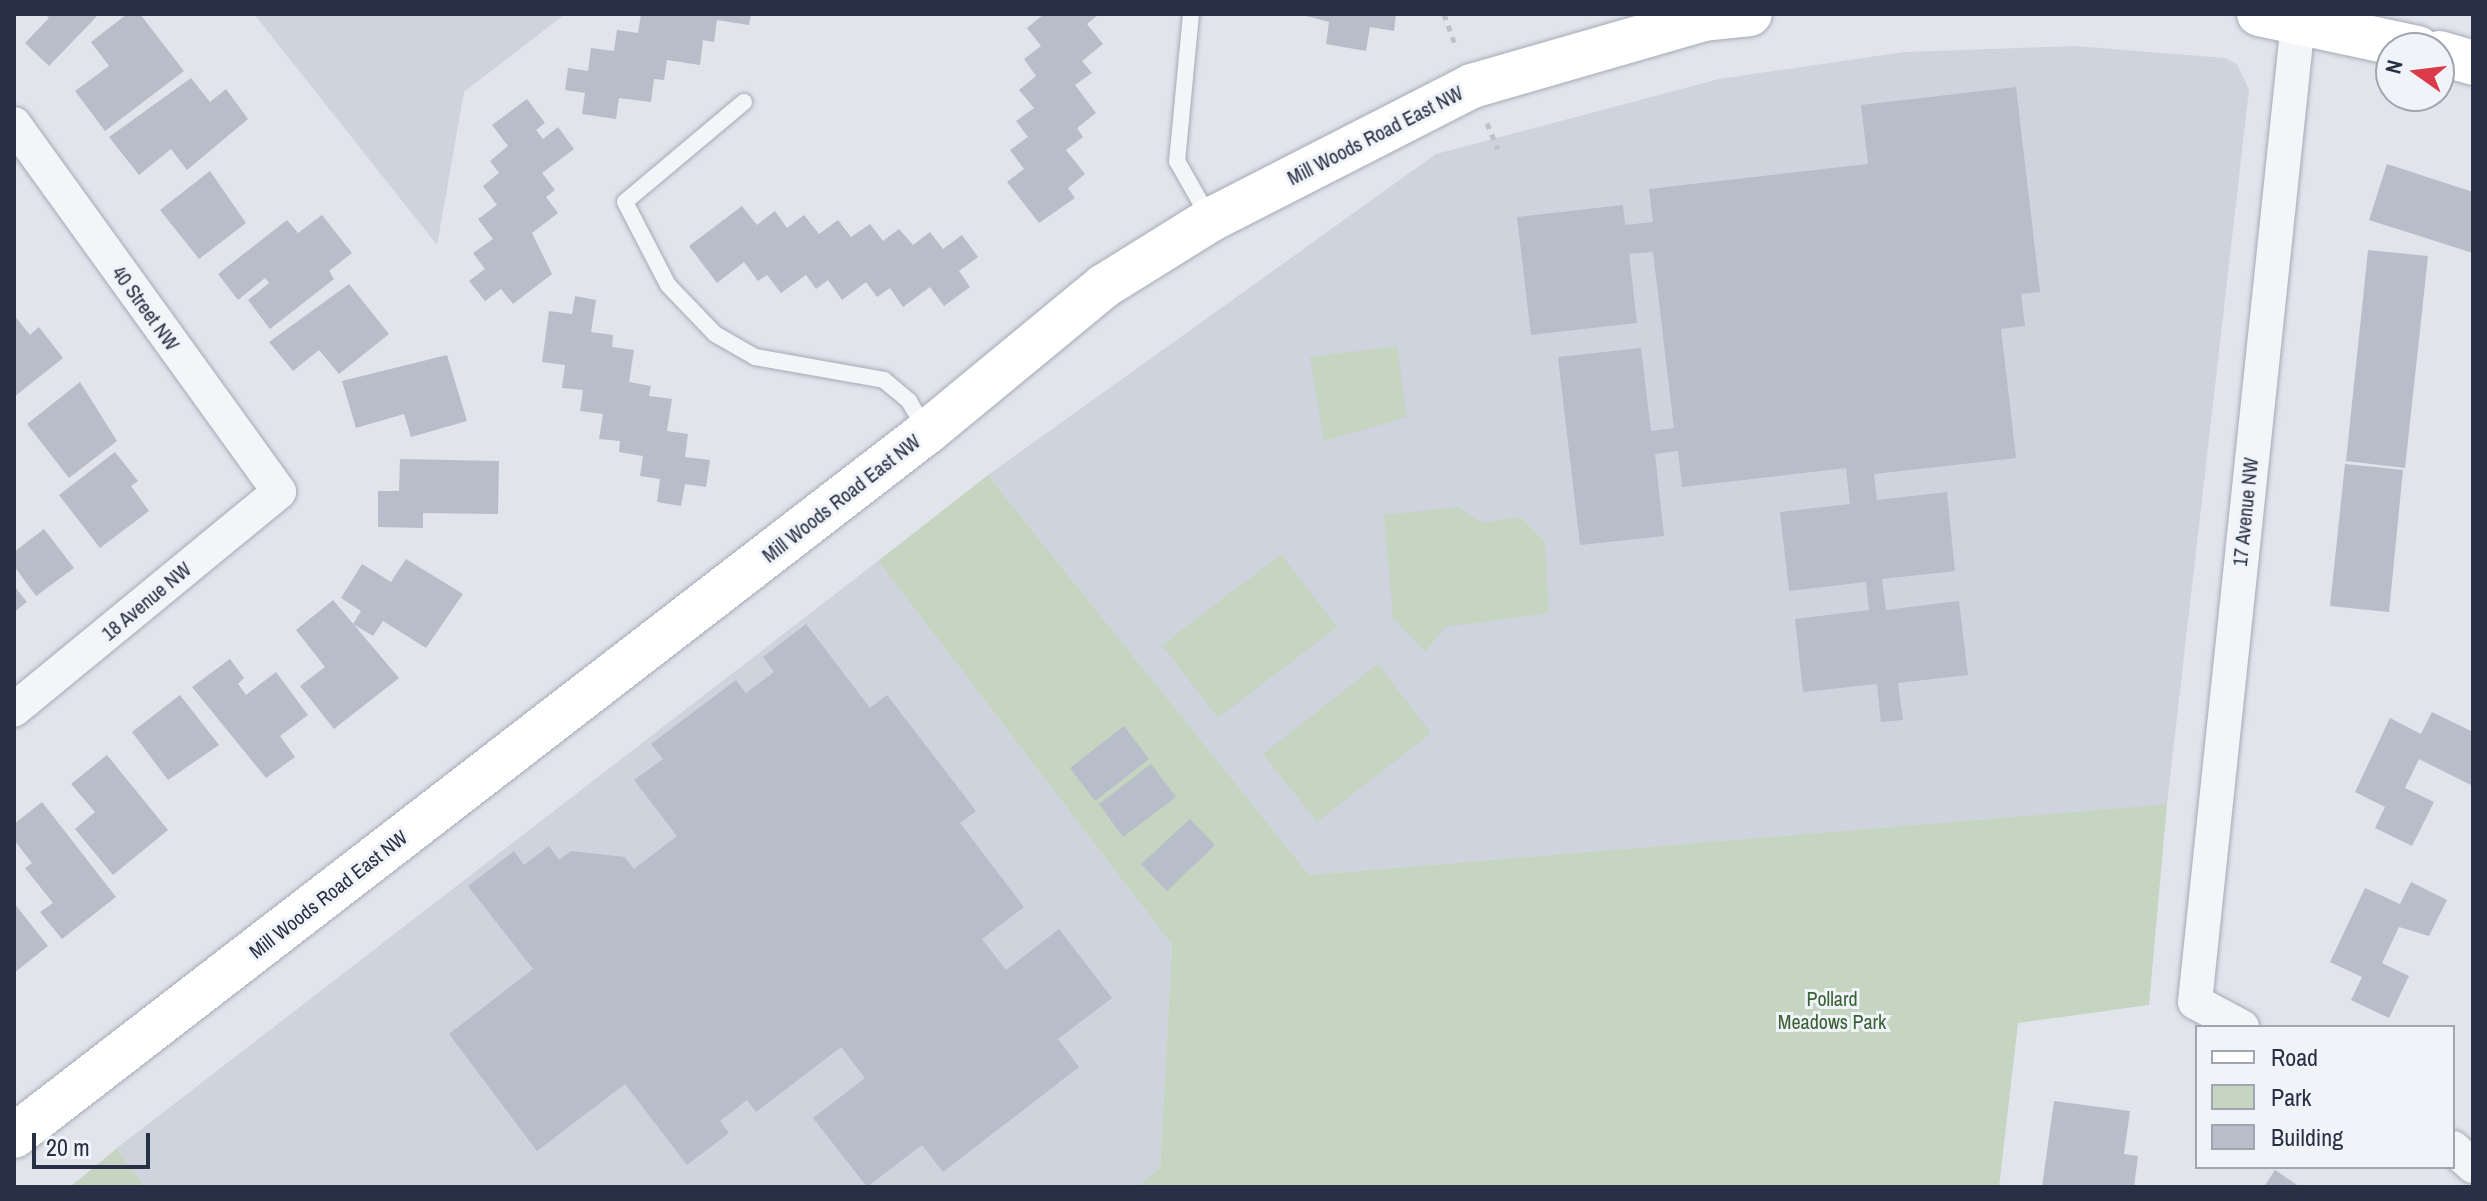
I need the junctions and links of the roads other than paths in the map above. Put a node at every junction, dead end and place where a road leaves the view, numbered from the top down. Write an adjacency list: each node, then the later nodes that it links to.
1 (1191, 14): 7 (lane)
2 (1750, 14): 7 (street, Mill Woods Road East NW)
3 (2279, 18): 4 (street); 11 (street, 17 Avenue NW)
4 (2375, 39)
5 (744, 102): 8 (lane)
6 (14, 124): 9 (street, 40 Street NW)
7 (1210, 220): 8 (street, Mill Woods Road East NW)
8 (927, 432): 12 (street, Mill Woods Road East NW)
9 (279, 492): 10 (street, 18 Avenue NW)
10 (14, 710)
11 (2238, 1025)
12 (14, 1136)
13 (2455, 1150): 14 (street)
14 (2473, 1166)

